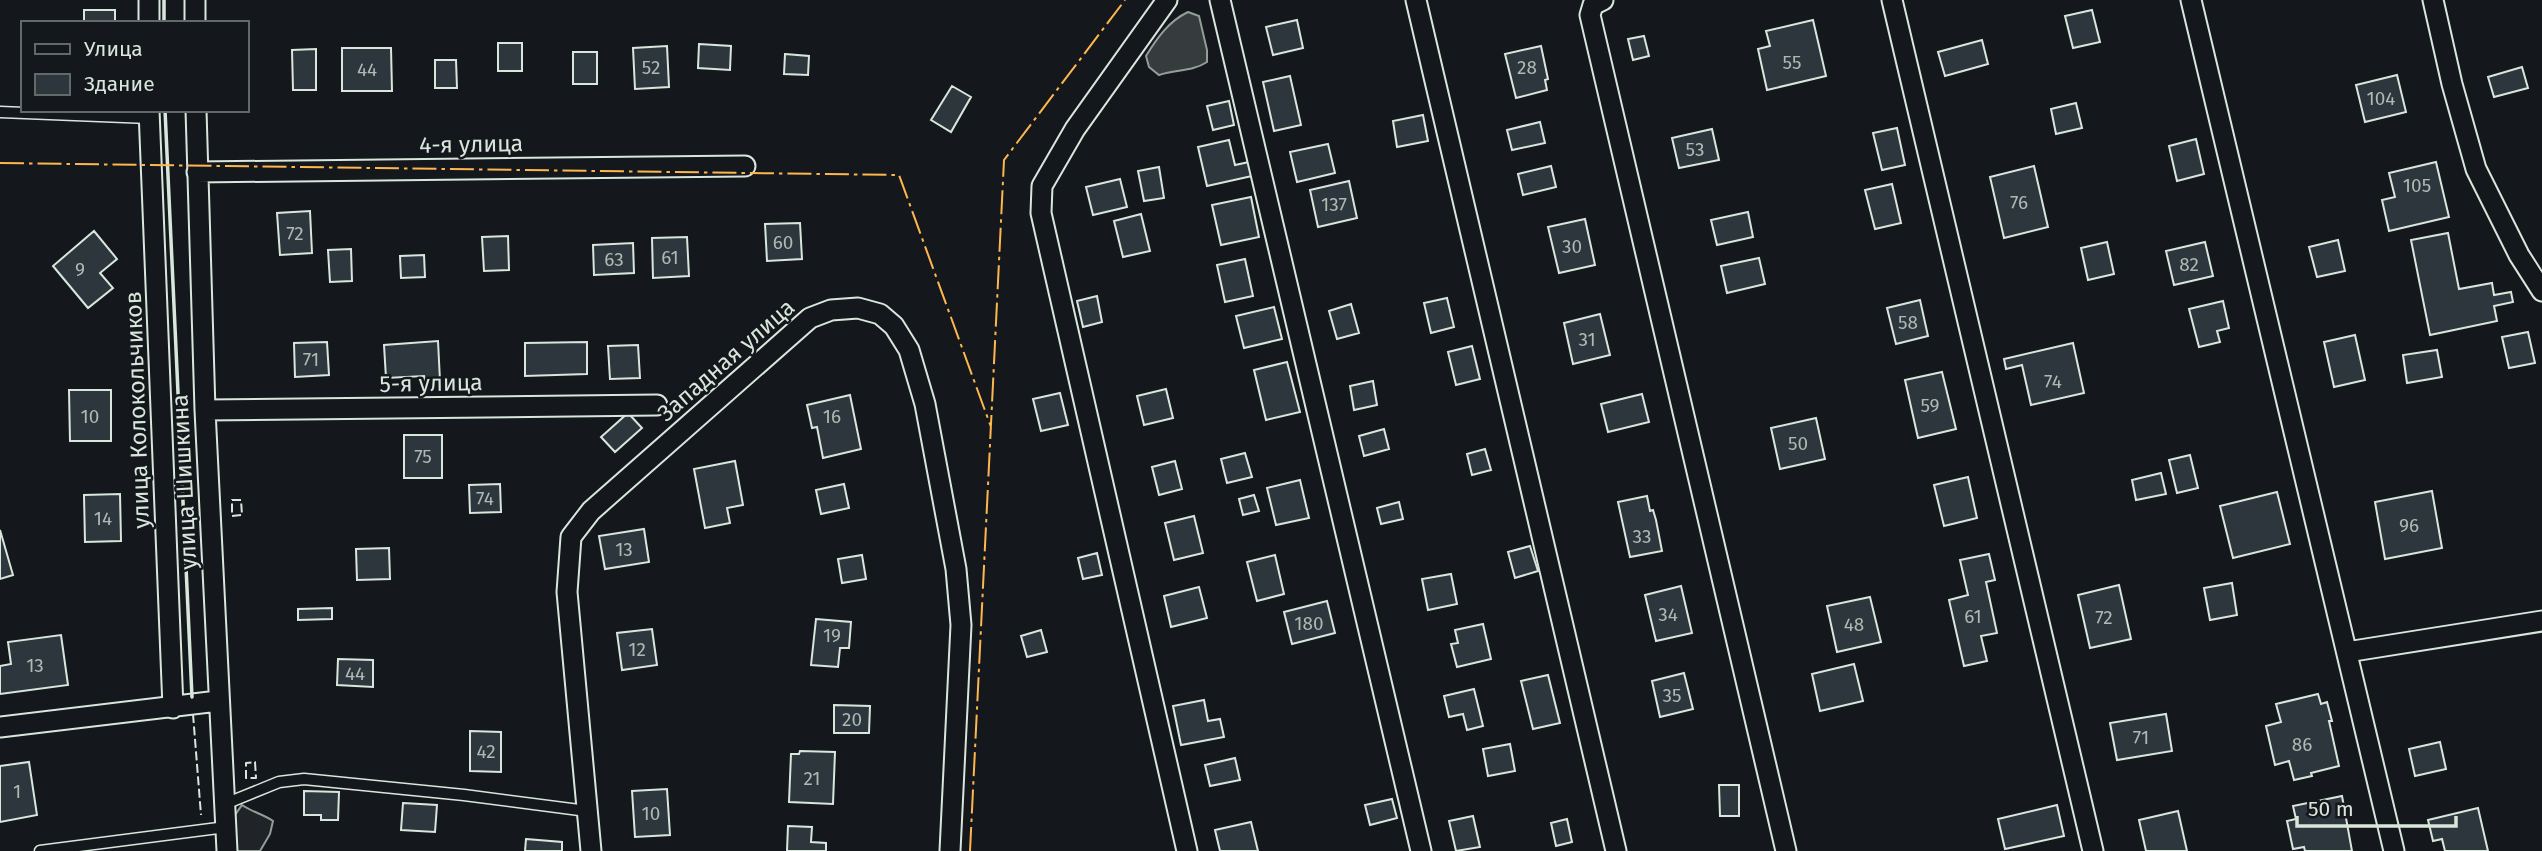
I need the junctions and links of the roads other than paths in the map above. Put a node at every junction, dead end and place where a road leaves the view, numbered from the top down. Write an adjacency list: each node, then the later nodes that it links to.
1 (149, 0): 10 (street)
2 (195, 0): 11 (street)
3 (1167, 0): 32 (street)
4 (1220, 0): 33 (street)
5 (1416, 0): 34 (street)
6 (1603, 0): 35 (street)
7 (1892, 0): 36 (street)
8 (2191, 0): 21 (street)
9 (2433, 0): 17 (street)
10 (149, 21)
11 (195, 21)
12 (0, 112): 14 (lane)
13 (196, 112): 16 (street, улица Шишкина)
14 (149, 114): 23 (street, улица Колокольчиков)
15 (745, 166): 16 (street, 4-я улица)
16 (197, 172): 19 (street, улица Шишкина)
17 (2542, 291)
18 (657, 405): 19 (street, 5-я улица)
19 (205, 410): 22 (street, улица Шишкина)
20 (2542, 621): 21 (street)
21 (2347, 652): 37 (street)
22 (218, 701): 23 (street); 25 (street, улица Шишкина)
23 (173, 708): 24 (street)
24 (0, 727)
25 (224, 805): 26 (lane); 27 (street, улица Шишкина)
26 (587, 811): 30 (street, Западная улица); 31 (street, Западная улица)
27 (226, 827): 28 (lane); 29 (street, улица Шишкина)
28 (40, 851)
29 (227, 851)
30 (591, 851)
31 (950, 851)
32 (1187, 851)
33 (1421, 851)
34 (1616, 851)
35 (1786, 851)
36 (2093, 851)
37 (2394, 851)

